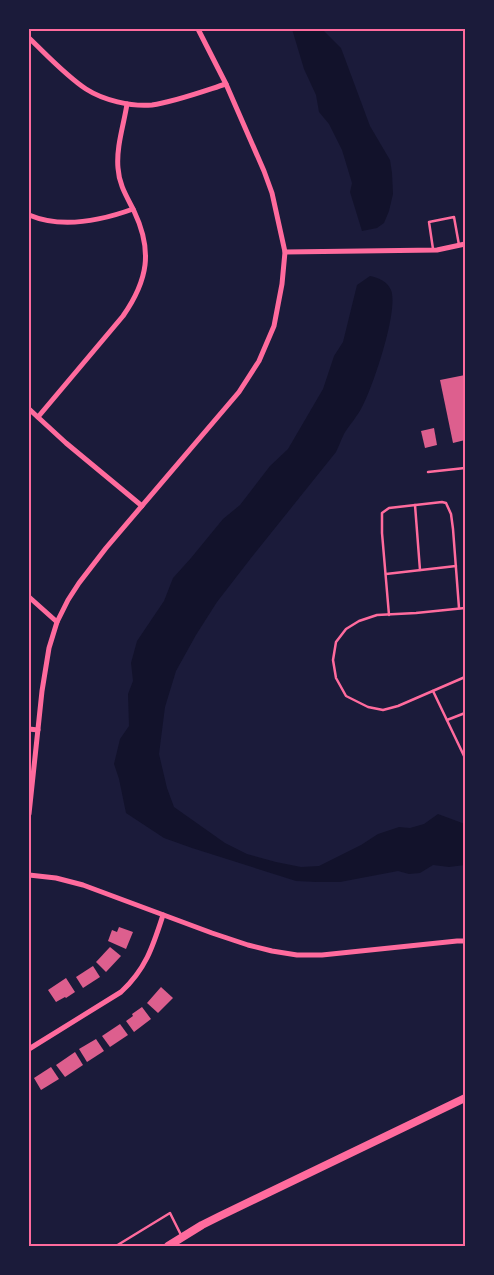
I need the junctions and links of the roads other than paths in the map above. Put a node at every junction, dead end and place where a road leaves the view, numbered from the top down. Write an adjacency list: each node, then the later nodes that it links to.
1 (198, 29): 3 (street)
2 (29, 38): 4 (street)
3 (226, 84): 4 (street); 9 (street)
4 (128, 104): 5 (street)
5 (133, 210): 6 (street); 11 (street)
6 (29, 215)
7 (462, 244): 8 (street); 8 (lane)
8 (434, 250): 9 (street)
9 (285, 252): 15 (street)
10 (29, 409): 11 (street)
11 (38, 417): 15 (street)
12 (465, 468): 13 (lane)
13 (428, 472)
14 (415, 505): 16 (lane); 17 (lane); 18 (lane)
15 (142, 506): 23 (street)
16 (456, 566): 17 (lane); 20 (lane)
17 (420, 570): 18 (lane)
18 (386, 574): 22 (lane)
19 (29, 597): 23 (street)
20 (459, 608): 21 (lane); 22 (lane)
21 (465, 608)
22 (389, 615): 25 (lane)
23 (57, 622): 29 (street)
24 (465, 677): 25 (lane)
25 (434, 691): 27 (lane)
26 (465, 712): 27 (lane)
27 (447, 720): 30 (lane)
28 (29, 729): 29 (street)
29 (38, 730): 31 (street)
30 (465, 758)
31 (29, 814)
32 (29, 875): 33 (street)
33 (164, 915): 34 (street); 35 (street)
34 (465, 941)
35 (29, 1049)
36 (465, 1098): 37 (main road)
37 (182, 1237): 38 (lane); 39 (main road)
38 (116, 1246)
39 (168, 1246)

